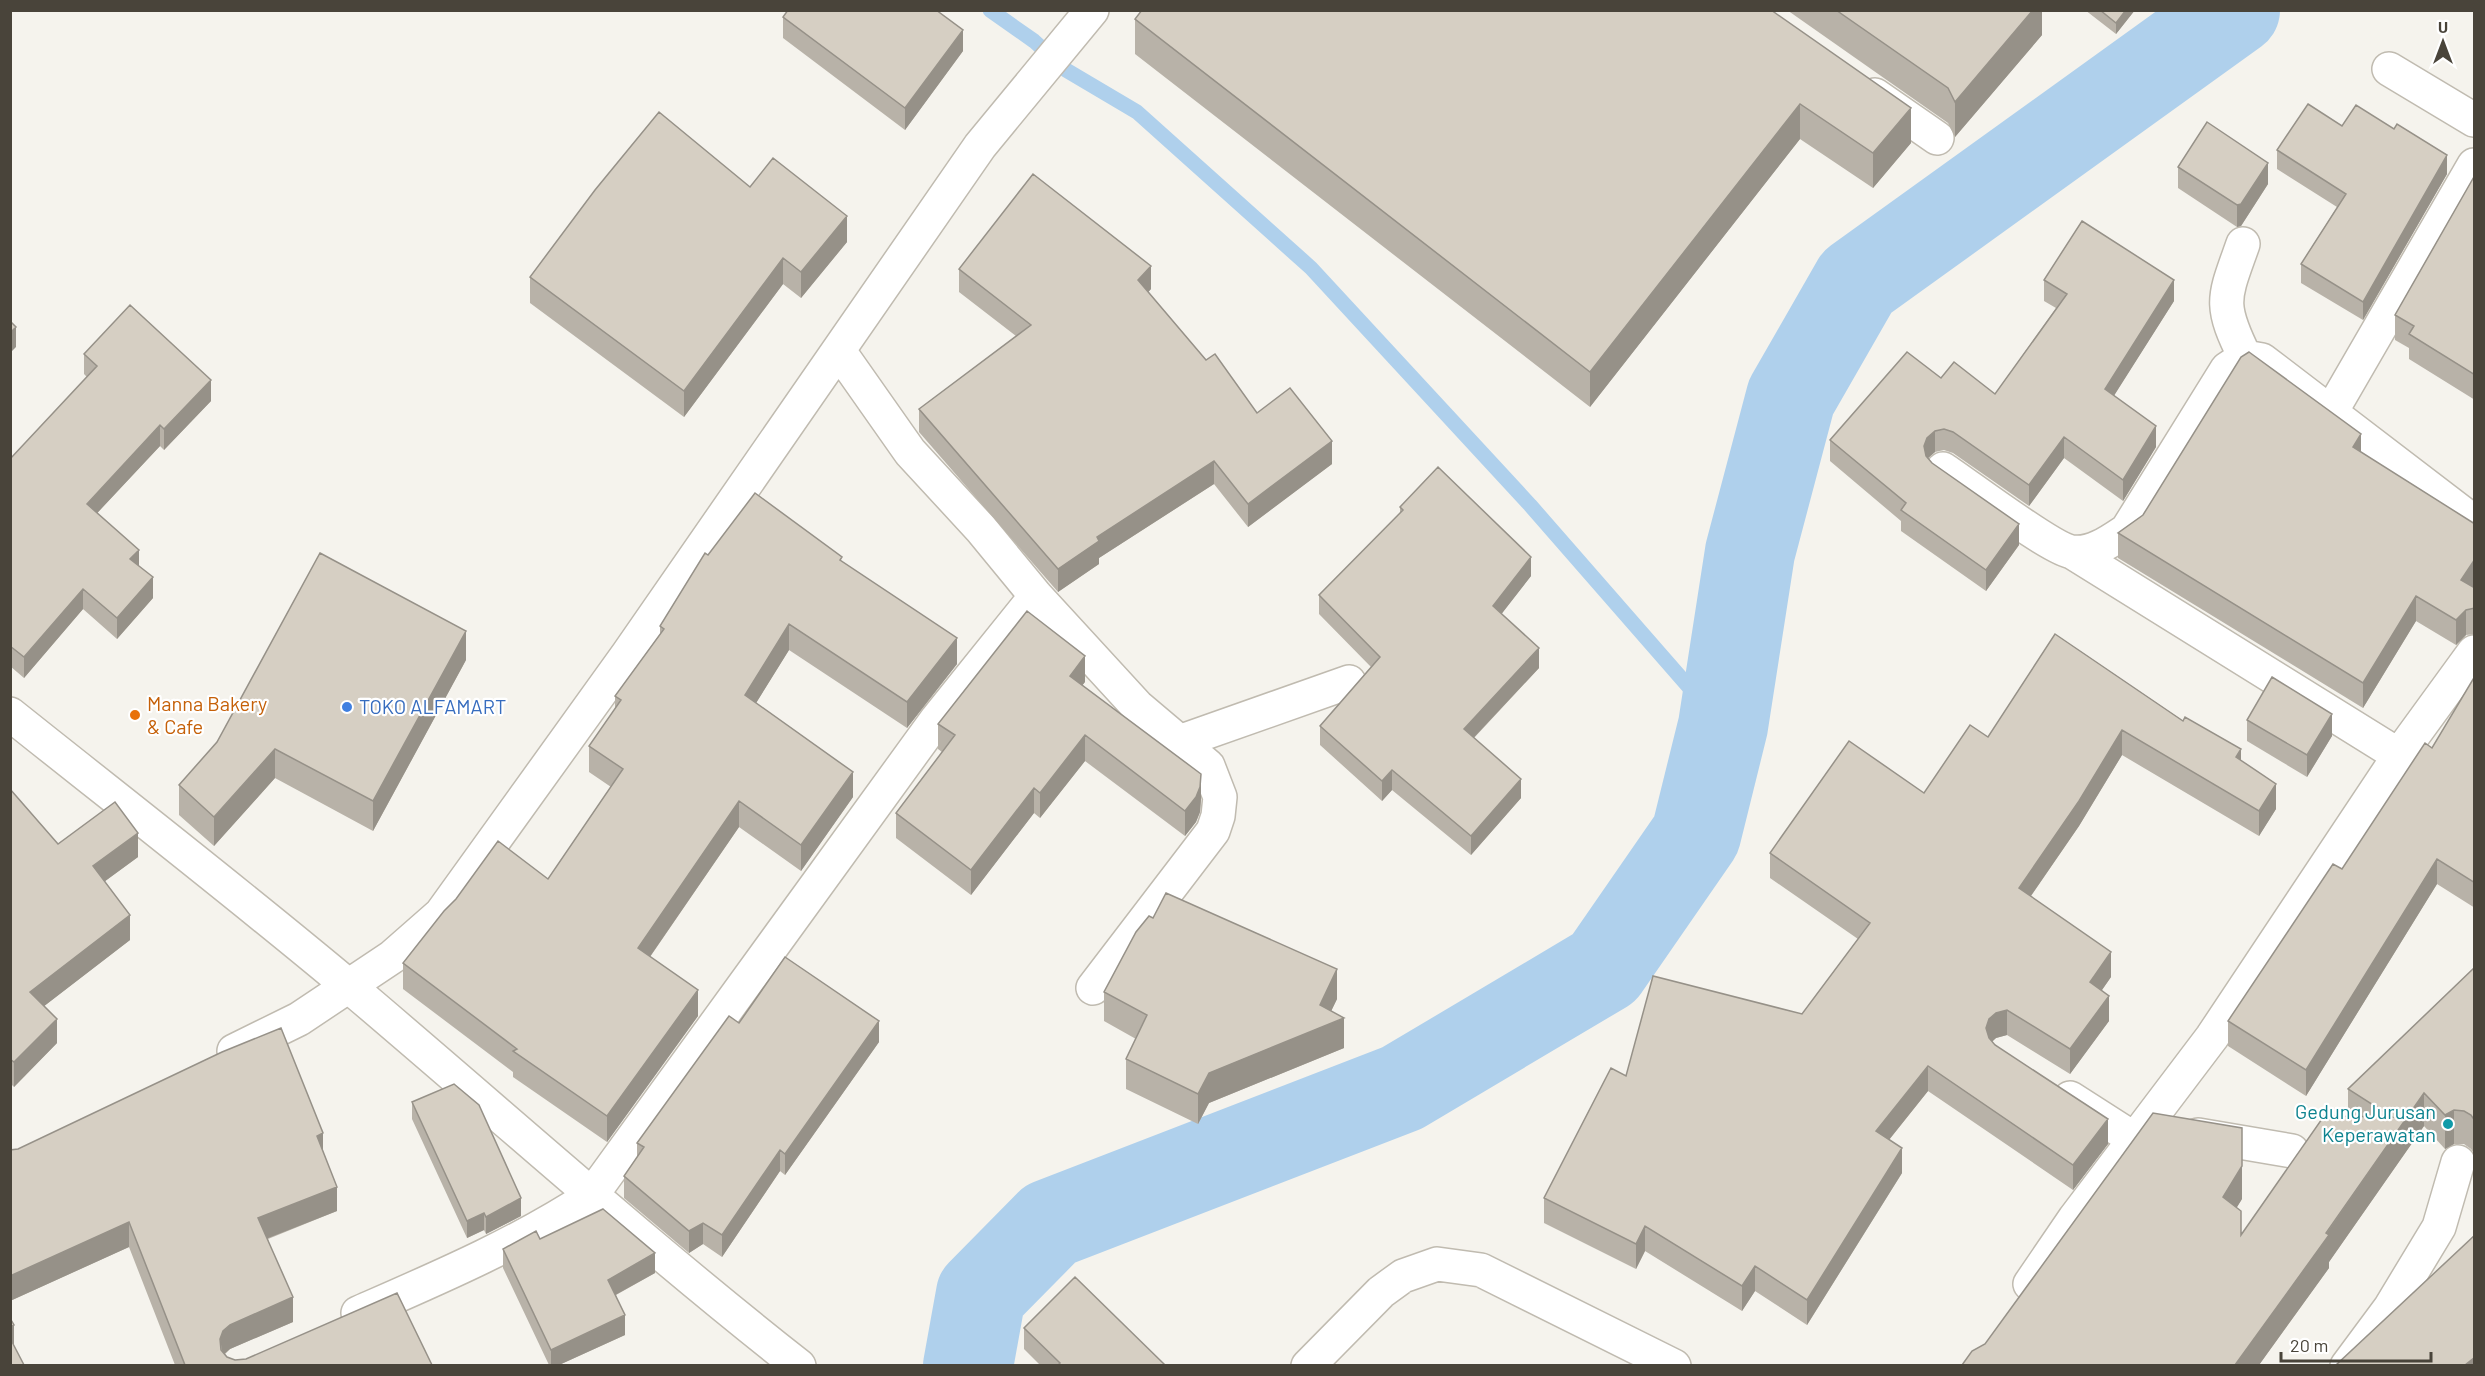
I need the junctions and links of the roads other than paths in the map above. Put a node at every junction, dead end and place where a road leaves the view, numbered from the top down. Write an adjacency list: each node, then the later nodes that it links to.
1 (1092, 10): 8 (street)
2 (2389, 69): 4 (street)
3 (1852, 79): 5 (street)
4 (2475, 120)
5 (1937, 138)
6 (2475, 165): 10 (street)
7 (2243, 244): 9 (street)
8 (839, 351): 14 (street); 20 (street)
9 (2245, 357): 10 (street); 13 (street)
10 (2331, 412): 12 (street)
11 (1943, 469): 13 (street)
12 (2475, 522)
13 (2072, 552): 19 (street)
14 (1036, 596): 18 (street); 27 (street)
15 (2475, 652): 19 (street)
16 (1349, 682): 18 (street)
17 (10, 714): 20 (street)
18 (1179, 742): 21 (street)
19 (2400, 756): 24 (street)
20 (348, 986): 22 (street); 27 (street)
21 (1093, 988)
22 (208, 1064)
23 (2044, 1079): 24 (street)
24 (2140, 1132): 25 (street); 28 (street)
25 (2292, 1151)
26 (2458, 1162): 33 (street)
27 (591, 1196): 29 (street); 30 (street)
28 (2013, 1308)
29 (336, 1323)
30 (799, 1365)
31 (1308, 1365): 32 (street)
32 (1674, 1365)
33 (2347, 1365)

